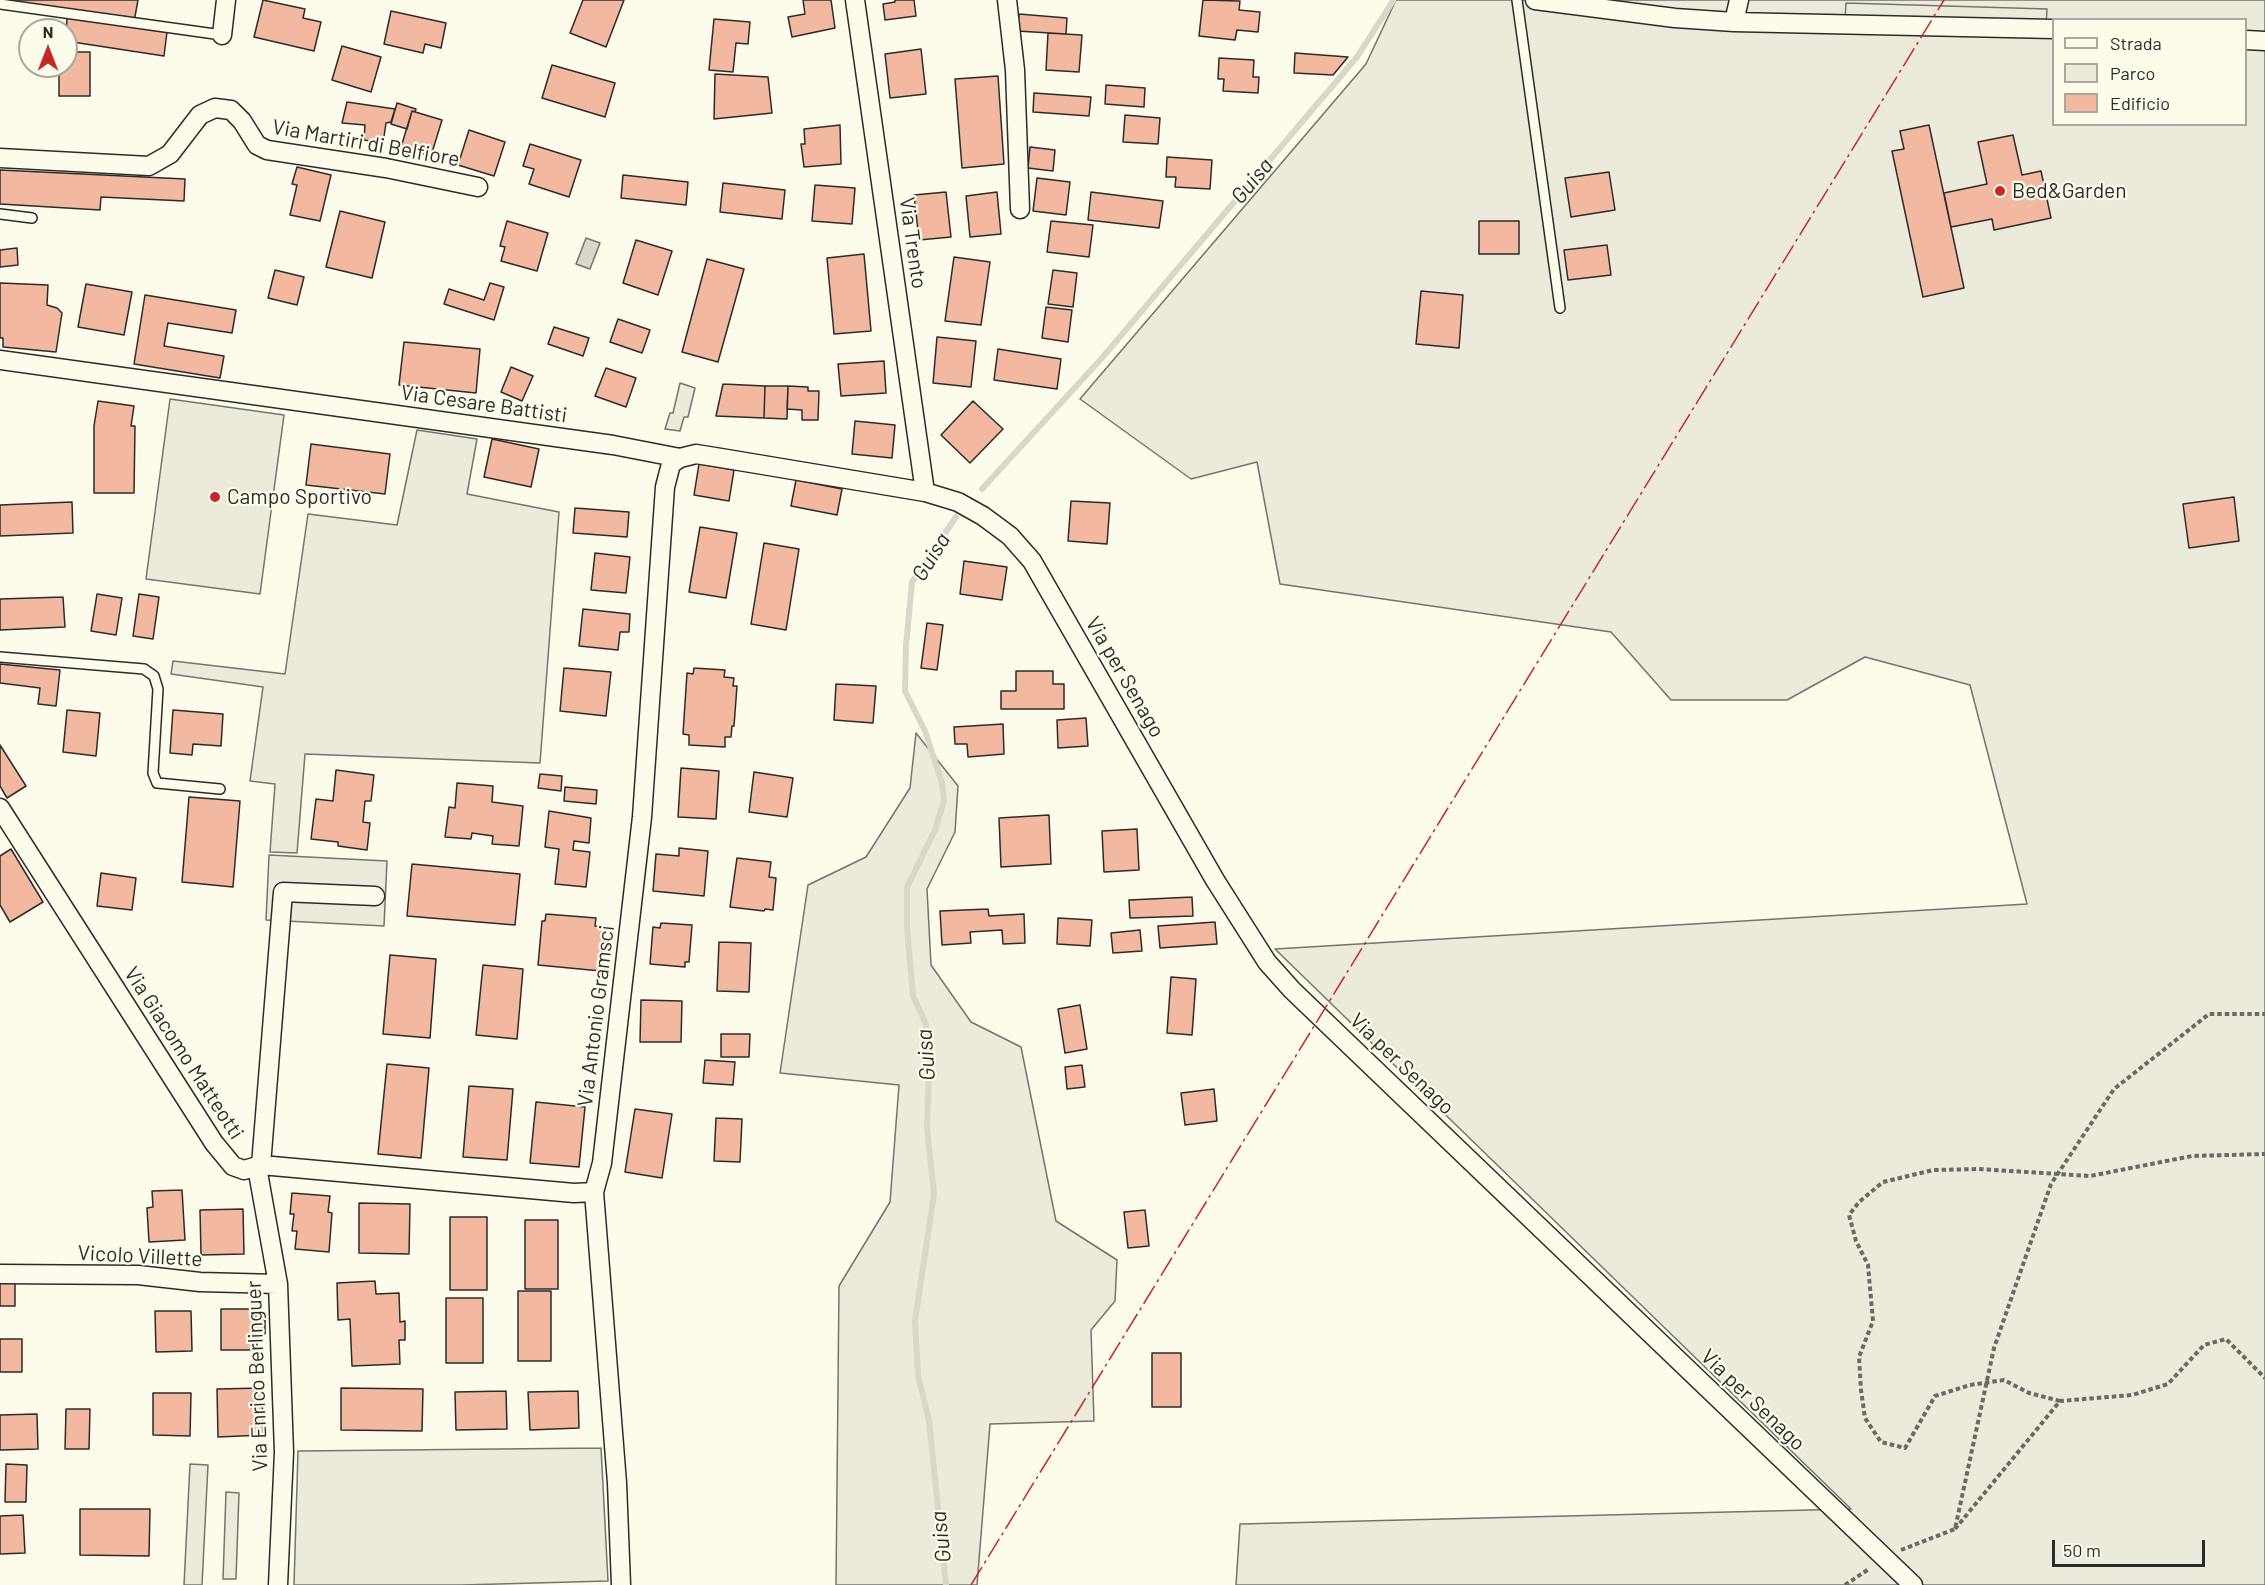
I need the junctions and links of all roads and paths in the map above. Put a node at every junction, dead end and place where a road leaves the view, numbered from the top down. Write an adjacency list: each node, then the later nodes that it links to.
1 (226, 0): 10 (street)
2 (855, 0): 21 (street, Via Trento)
3 (1006, 0): 15 (street)
4 (1517, 0): 18 (lane)
5 (1534, 0): 8 (street)
6 (1738, 0): 8 (street)
7 (0, 4): 10 (lane)
8 (1734, 22): 9 (street)
9 (2052, 29)
10 (222, 35)
11 (2247, 40): 12 (street)
12 (2265, 41)
13 (0, 158): 14 (street, Via Martiri di Belfiore)
14 (478, 187)
15 (1020, 209)
16 (0, 214): 17 (lane)
17 (32, 218)
18 (1560, 308)
19 (0, 360): 20 (street, Via Cesare Battisti)
20 (680, 458): 21 (street, Via Cesare Battisti); 31 (street, Via Antonio Gramsci)
21 (925, 492): 22 (street, Via Cesare Battisti)
22 (958, 502): 38 (street, Via per Senago)
23 (0, 657): 24 (lane)
24 (220, 789)
25 (0, 808): 29 (street, Via Giacomo Matteotti)
26 (375, 896): 29 (street, Via Enrico Berlinguer)
27 (2265, 1014): 30 (path)
28 (2265, 1154): 30 (path)
29 (259, 1166): 31 (street, Via Giacomo Matteotti); 33 (street, Via Enrico Berlinguer)
30 (2058, 1173): 35 (path); 35 (path)
31 (594, 1192): 40 (street, Via Antonio Gramsci)
32 (0, 1274): 33 (street, Vicolo Villette)
33 (278, 1284): 39 (street, Via Enrico Berlinguer)
34 (2265, 1378): 36 (path)
35 (1987, 1383): 36 (path); 37 (path)
36 (2060, 1401): 37 (path)
37 (1955, 1529): 38 (path)
38 (1885, 1557): 41 (path); 42 (street, Via per Senago)
39 (278, 1585)
40 (621, 1585)
41 (1845, 1585)
42 (1912, 1585)

